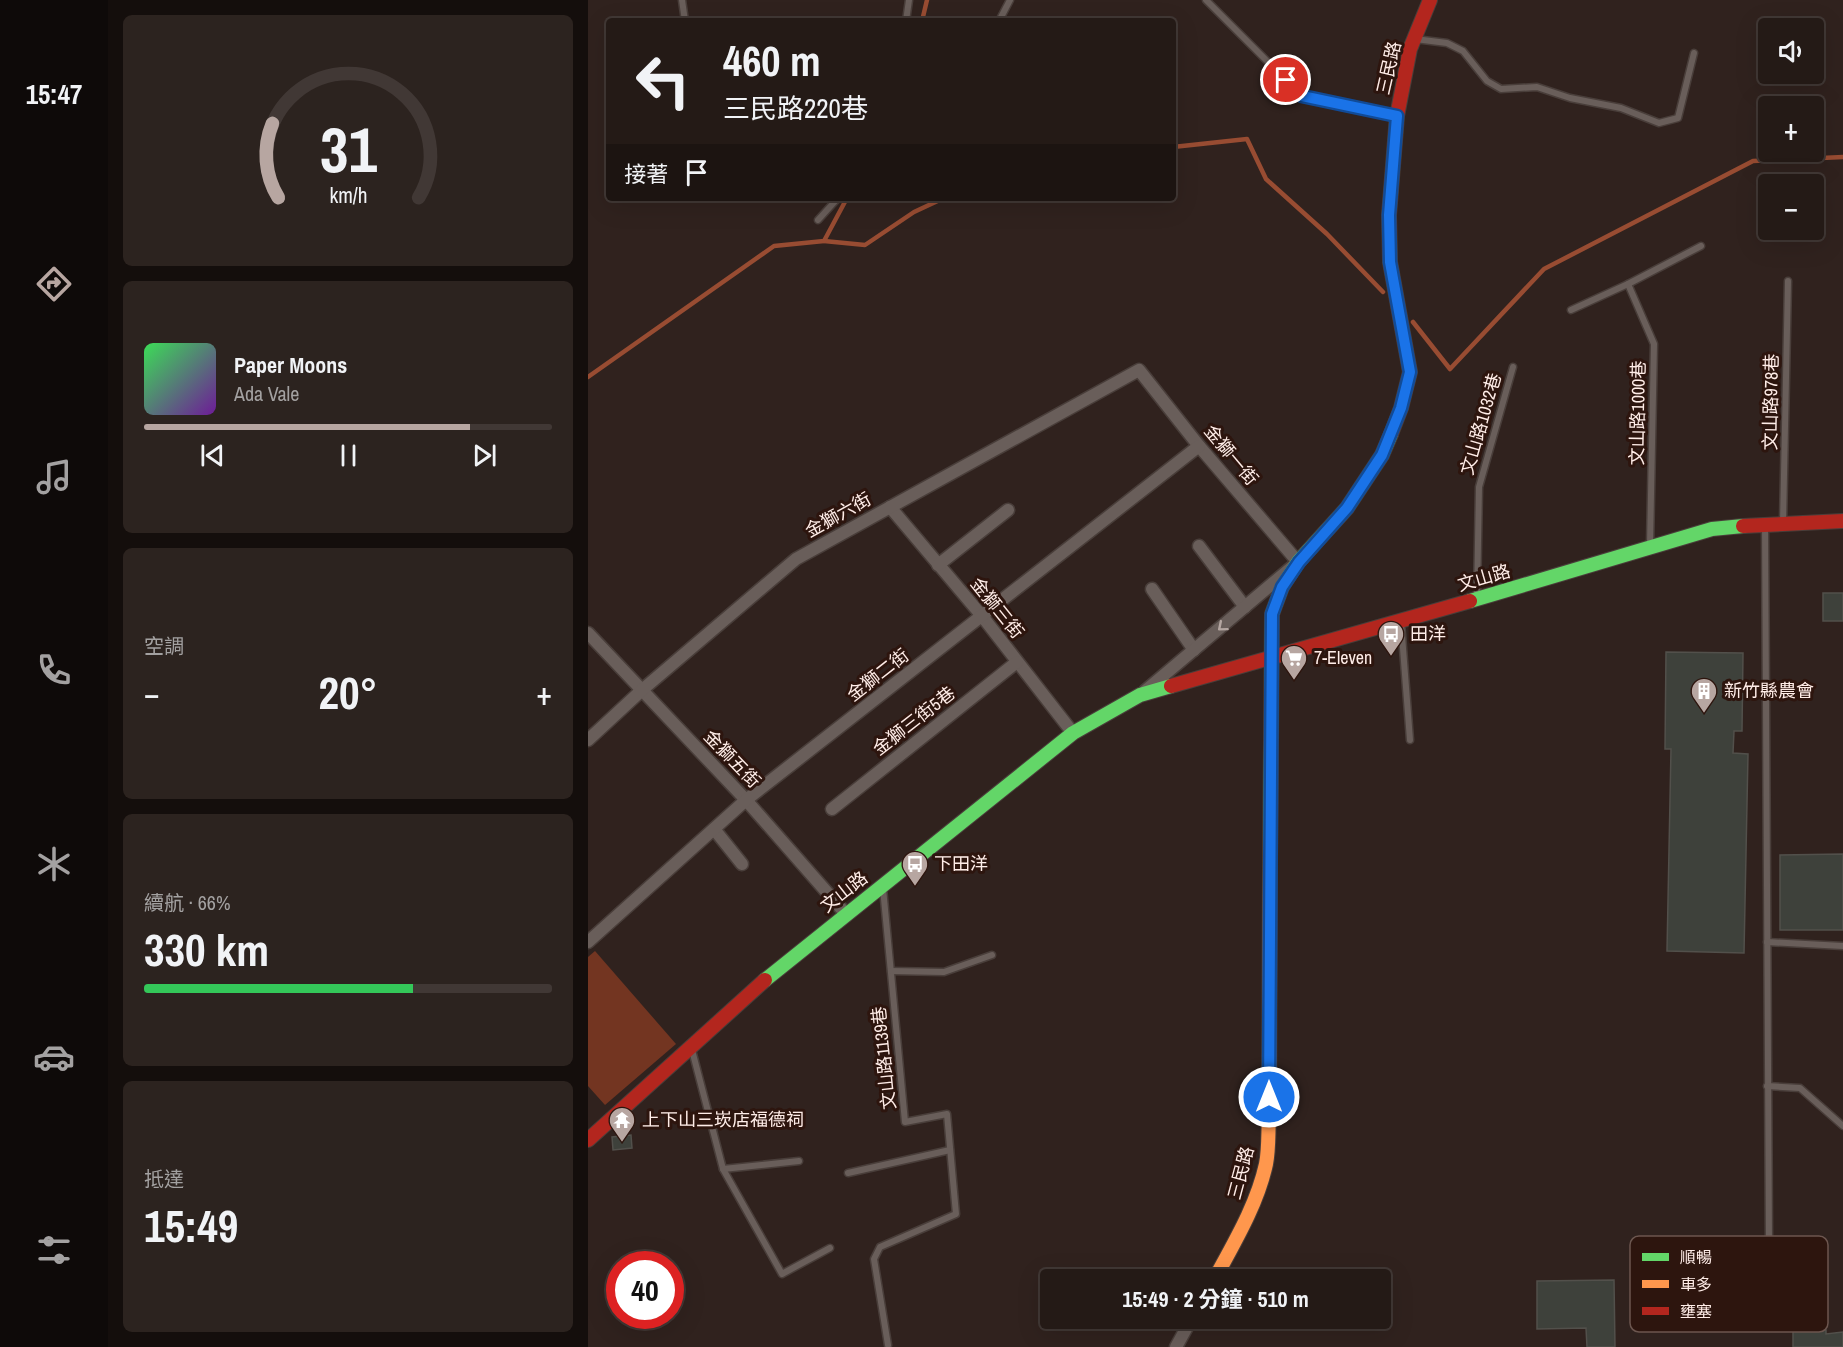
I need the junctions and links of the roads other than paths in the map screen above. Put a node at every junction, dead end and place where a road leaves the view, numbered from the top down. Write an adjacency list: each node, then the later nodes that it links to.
1 (682, 0): 6 (lane)
2 (909, 0): 7 (lane)
3 (1010, 0): 8 (lane)
4 (1206, 0): 11 (lane)
5 (1430, 0): 9 (main road, 三民路)
6 (685, 18)
7 (906, 18)
8 (1001, 18)
9 (1414, 39): 10 (lane); 11 (main road, 三民路)
10 (1694, 53)
11 (1397, 116): 28 (main road, 三民路)
12 (835, 201): 13 (lane)
13 (818, 220)
14 (1701, 246): 16 (lane)
15 (1788, 281): 25 (lane, 文山路978巷)
16 (1628, 284): 17 (lane); 27 (lane, 文山路1000巷)
17 (1571, 310)
18 (1513, 367): 31 (lane, 文山路1032巷)
19 (1139, 370): 20 (street, 金獅一街); 21 (street, 金獅六街)
20 (1199, 446): 28 (street, 金獅一街); 33 (street, 金獅二街)
21 (890, 507): 29 (street, 金獅三街); 39 (street, 金獅六街)
22 (1008, 510): 29 (street)
23 (1843, 521): 25 (main road, 文山路)
24 (1766, 524): 25 (main road, 文山路); 27 (main road, 文山路); 51 (lane)
25 (1783, 524)
26 (1199, 546): 32 (street)
27 (1650, 549): 31 (main road, 文山路)
28 (1299, 562): 32 (street, 文山路); 37 (main road, 三民路)
29 (938, 565): 33 (street, 金獅三街)
30 (1152, 589): 36 (street)
31 (1477, 598): 34 (main road, 文山路)
32 (1245, 607): 36 (street, 文山路, one-way to 36)
33 (982, 616): 38 (street, 金獅三街); 44 (street, 金獅二街)
34 (1401, 622): 37 (main road, 文山路); 43 (lane)
35 (588, 633): 39 (street, 金獅五街)
36 (1194, 650): 40 (street, 文山路)
37 (1270, 657): 40 (main road, 文山路); 65 (main road, 三民路)
38 (1017, 662): 41 (street, 金獅三街); 45 (street, 金獅三街5巷)
39 (642, 690): 42 (street, 金獅六街); 44 (street, 金獅五街)
40 (1140, 695): 41 (main road, 文山路)
41 (1073, 733): 48 (main road, 文山路)
42 (590, 734)
43 (1410, 740)
44 (746, 800): 46 (street, 金獅二街); 49 (street, 金獅五街)
45 (832, 809)
46 (714, 829): 47 (street); 50 (street, 金獅二街)
47 (742, 864)
48 (882, 885): 49 (main road, 文山路); 54 (lane, 文山路1139巷)
49 (846, 914): 55 (main road, 文山路)
50 (588, 942)
51 (1767, 942): 52 (lane); 56 (lane)
52 (1843, 946)
53 (992, 955): 54 (lane)
54 (891, 971): 59 (lane, 文山路1139巷)
55 (691, 1047): 58 (main road, 文山路); 61 (lane)
56 (1767, 1086): 57 (lane); 63 (lane)
57 (1843, 1126)
58 (588, 1140)
59 (950, 1150): 62 (lane); 67 (lane, 文山路1139巷)
60 (799, 1161): 61 (lane)
61 (723, 1170): 64 (lane)
62 (848, 1173)
63 (1768, 1236)
64 (830, 1248)
65 (1220, 1269)
66 (1186, 1329): 68 (street)
67 (888, 1345)
68 (1176, 1347)

